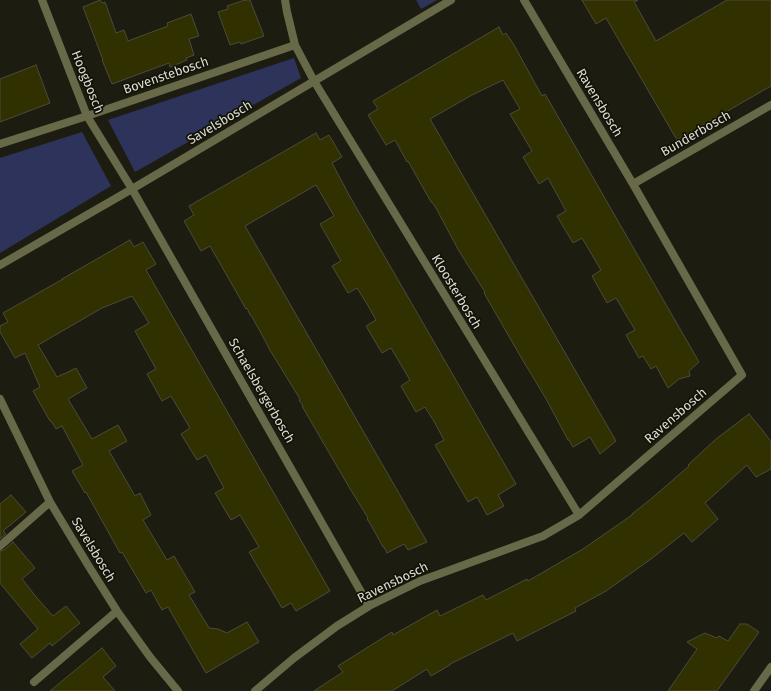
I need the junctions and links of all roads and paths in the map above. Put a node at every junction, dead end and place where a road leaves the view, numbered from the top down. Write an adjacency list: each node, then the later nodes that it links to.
1 (42, 0): 8 (street, Hoogbosch)
2 (285, 0): 5 (street)
3 (452, 0): 6 (street, Savelsbosch)
4 (524, 0): 10 (street, Ravensbosch)
5 (296, 45): 6 (street, Kloosterbosch); 8 (street, Bovenstebosch)
6 (314, 81): 11 (street, Savelsbosch); 15 (street, Kloosterbosch)
7 (771, 105): 10 (street, Bunderbosch)
8 (86, 116): 9 (street, Bovenstebosch); 11 (street, Hoogbosch)
9 (0, 144)
10 (634, 184): 15 (street, Ravensbosch)
11 (132, 189): 12 (street, Savelsbosch); 17 (street, Schaelsbergerbosch)
12 (0, 265)
13 (0, 400): 14 (street, Savelsbosch)
14 (50, 502): 16 (street); 18 (street, Savelsbosch)
15 (579, 516): 17 (street, Ravensbosch)
16 (0, 546)
17 (369, 606): 22 (street, Ravensbosch)
18 (117, 611): 20 (street); 21 (street, Savelsbosch)
19 (771, 666): 23 (street)
20 (34, 682)
21 (178, 691)
22 (255, 691)
23 (754, 691)

